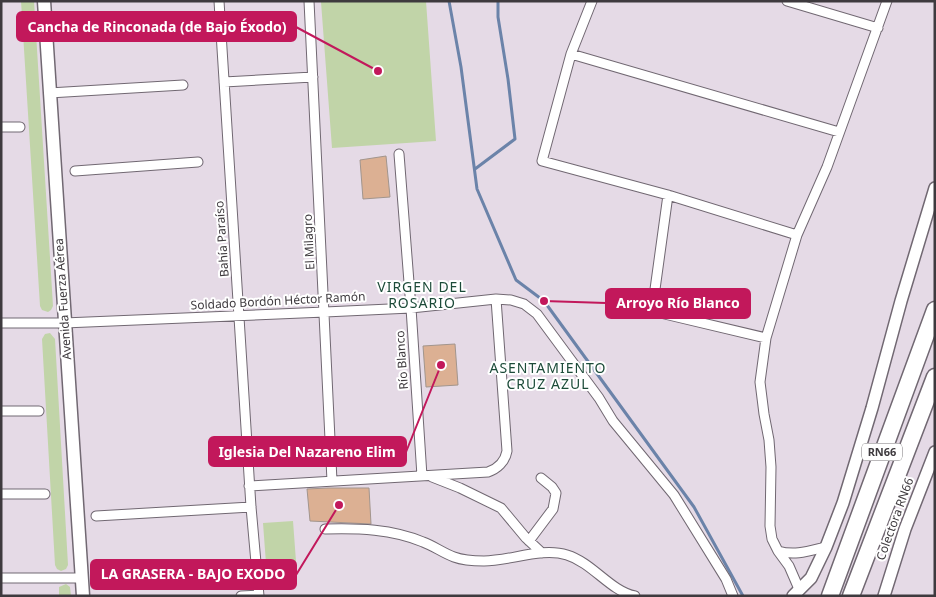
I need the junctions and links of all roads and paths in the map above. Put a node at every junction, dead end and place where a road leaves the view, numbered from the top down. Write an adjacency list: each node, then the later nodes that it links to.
1 (44, 1): 12 (main road, Avenida Fuerza Aérea)
2 (219, 1): 10 (street, Bahía Paraíso)
3 (309, 1): 9 (street, El Milagro)
4 (592, 1): 8 (street)
5 (787, 1): 7 (street)
6 (887, 1): 7 (street)
7 (878, 28): 15 (street)
8 (572, 54): 15 (street); 20 (street)
9 (313, 77): 10 (street); 25 (street, El Milagro)
10 (224, 82): 26 (street, Bahía Paraíso)
11 (183, 85): 12 (street)
12 (50, 92): 28 (main road, Avenida Fuerza Aérea)
13 (1, 127): 14 (street)
14 (20, 127)
15 (839, 132): 21 (street)
16 (399, 154): 23 (street, Río Blanco)
17 (198, 162): 18 (street)
18 (75, 171)
19 (935, 188): 44 (street)
20 (668, 195): 21 (street); 29 (street)
21 (797, 235): 29 (street)
22 (496, 299): 23 (street, Soldado Bordón Héctor Ramón); 34 (street); 55 (street, Soldado Bordón Héctor Ramón)
23 (412, 308): 25 (street, Soldado Bordón Héctor Ramón); 34 (street, Río Blanco)
24 (935, 310): 56 (highway, RN66)
25 (325, 312): 26 (street, Soldado Bordón Héctor Ramón); 36 (street, El Milagro)
26 (239, 316): 28 (street, Soldado Bordón Héctor Ramón); 37 (street, Bahía Paraíso)
27 (1, 323): 28 (street, Soldado Bordón Héctor Ramón)
28 (64, 323): 48 (main road, Avenida Fuerza Aérea)
29 (766, 338): 45 (street)
30 (935, 377): 57 (highway, RN66)
31 (1, 411): 32 (street)
32 (39, 411)
33 (935, 452): 58 (street, Colectora RN66)
34 (425, 476): 36 (street); 43 (street)
35 (541, 478): 43 (street)
36 (332, 481): 37 (street)
37 (250, 486): 40 (street, Bahía Paraíso)
38 (1, 494): 39 (street)
39 (45, 494)
40 (251, 507): 41 (street); 50 (street, Bahía Paraíso)
41 (96, 516)
42 (325, 529): 46 (street)
43 (529, 541): 46 (street)
44 (826, 547): 45 (street); 49 (street)
45 (778, 551): 49 (street)
46 (542, 553): 51 (street)
47 (1, 578): 48 (street)
48 (82, 578): 52 (main road, Avenida Fuerza Aérea)
49 (796, 593)
50 (259, 595): 53 (street)
51 (623, 595): 54 (street)
52 (83, 596)
53 (240, 596)
54 (636, 596)
55 (733, 596)
56 (830, 596)
57 (851, 596)
58 (884, 596)

